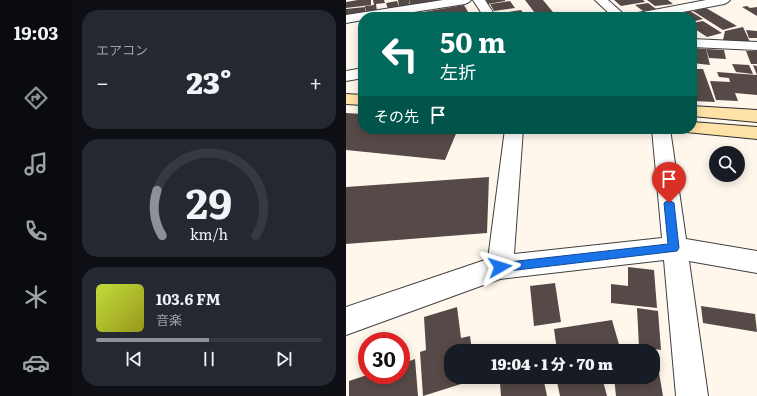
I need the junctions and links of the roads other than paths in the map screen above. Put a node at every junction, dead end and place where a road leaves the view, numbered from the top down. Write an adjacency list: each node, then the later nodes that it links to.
1 (465, 0): 5 (street)
2 (479, 0): 6 (street)
3 (601, 0): 7 (street)
4 (724, 0): 8 (street)
5 (390, 12)
6 (487, 12)
7 (615, 12)
8 (663, 12)
9 (358, 17): 10 (street)
10 (346, 19)
11 (697, 42): 12 (street)
12 (757, 46)
13 (358, 74): 14 (street)
14 (346, 76)
15 (346, 86): 16 (street)
16 (358, 86)
17 (346, 99): 18 (street)
18 (358, 100)
19 (697, 111): 20 (street)
20 (757, 116)
21 (697, 128): 22 (street)
22 (757, 133)
23 (513, 134): 27 (street)
24 (662, 134): 25 (street)
25 (674, 248): 26 (street); 27 (street); 29 (street)
26 (757, 262)
27 (500, 267): 28 (street)
28 (346, 321)
29 (692, 396)

